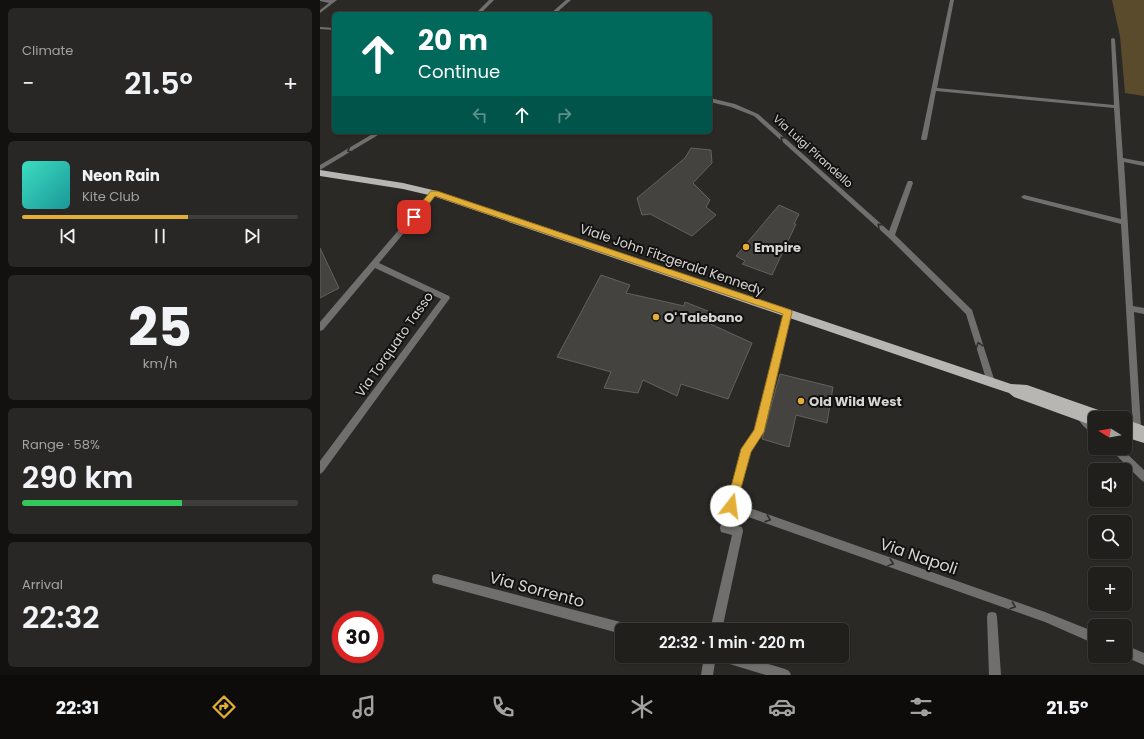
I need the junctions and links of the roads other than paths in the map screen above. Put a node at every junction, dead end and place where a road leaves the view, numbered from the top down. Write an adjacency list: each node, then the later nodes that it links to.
1 (320, 0): 5 (street)
2 (492, 0): 7 (street)
3 (569, 0): 8 (street)
4 (952, 0): 12 (street)
5 (333, 1): 6 (street)
6 (320, 12)
7 (479, 12)
8 (554, 12)
9 (320, 28): 10 (street)
10 (332, 29)
11 (1113, 39): 14 (street)
12 (935, 89): 14 (street); 16 (street)
13 (712, 100): 25 (street, Via Luigi Pirandello, one-way to 13)
14 (1117, 107): 17 (street)
15 (377, 134): 19 (street, one-way to 19)
16 (924, 138)
17 (1120, 159): 18 (street); 24 (street)
18 (1144, 164)
19 (320, 168)
20 (320, 173): 22 (main road, Viale John Fitzgerald Kennedy)
21 (910, 183): 25 (street)
22 (434, 193): 26 (street); 29 (main road, Viale John Fitzgerald Kennedy)
23 (1024, 196): 24 (street)
24 (1124, 222): 27 (street)
25 (891, 236): 31 (street, Via Luigi Pirandello, one-way to 25)
26 (374, 264): 30 (street); 41 (street, Via Torquato Tasso)
27 (1129, 308): 28 (street); 37 (street)
28 (1144, 311)
29 (788, 312): 31 (main road, Viale John Fitzgerald Kennedy); 43 (street)
30 (320, 328)
31 (991, 382): 32 (main road, Viale John Fitzgerald Kennedy)
32 (1011, 389): 33 (main road, Viale John Fitzgerald Kennedy); 34 (main road, Viale John Fitzgerald Kennedy)
33 (1088, 411)
34 (1080, 416): 35 (main road, Viale John Fitzgerald Kennedy); 36 (street)
35 (1088, 419)
36 (1088, 423)
37 (1140, 430)
38 (1132, 434): 39 (main road)
39 (1144, 438)
40 (1122, 455): 42 (street)
41 (320, 469)
42 (1144, 477)
43 (731, 506): 46 (street); 48 (street, Via Napoli, one-way to 48)
44 (437, 579): 47 (street, Via Sorrento)
45 (992, 617): 55 (street)
46 (718, 623)
47 (615, 627)
48 (1088, 635)
49 (1132, 654): 50 (street)
50 (1144, 659)
51 (709, 663): 53 (street)
52 (746, 663): 54 (street)
53 (706, 675)
54 (785, 675)
55 (995, 675)

